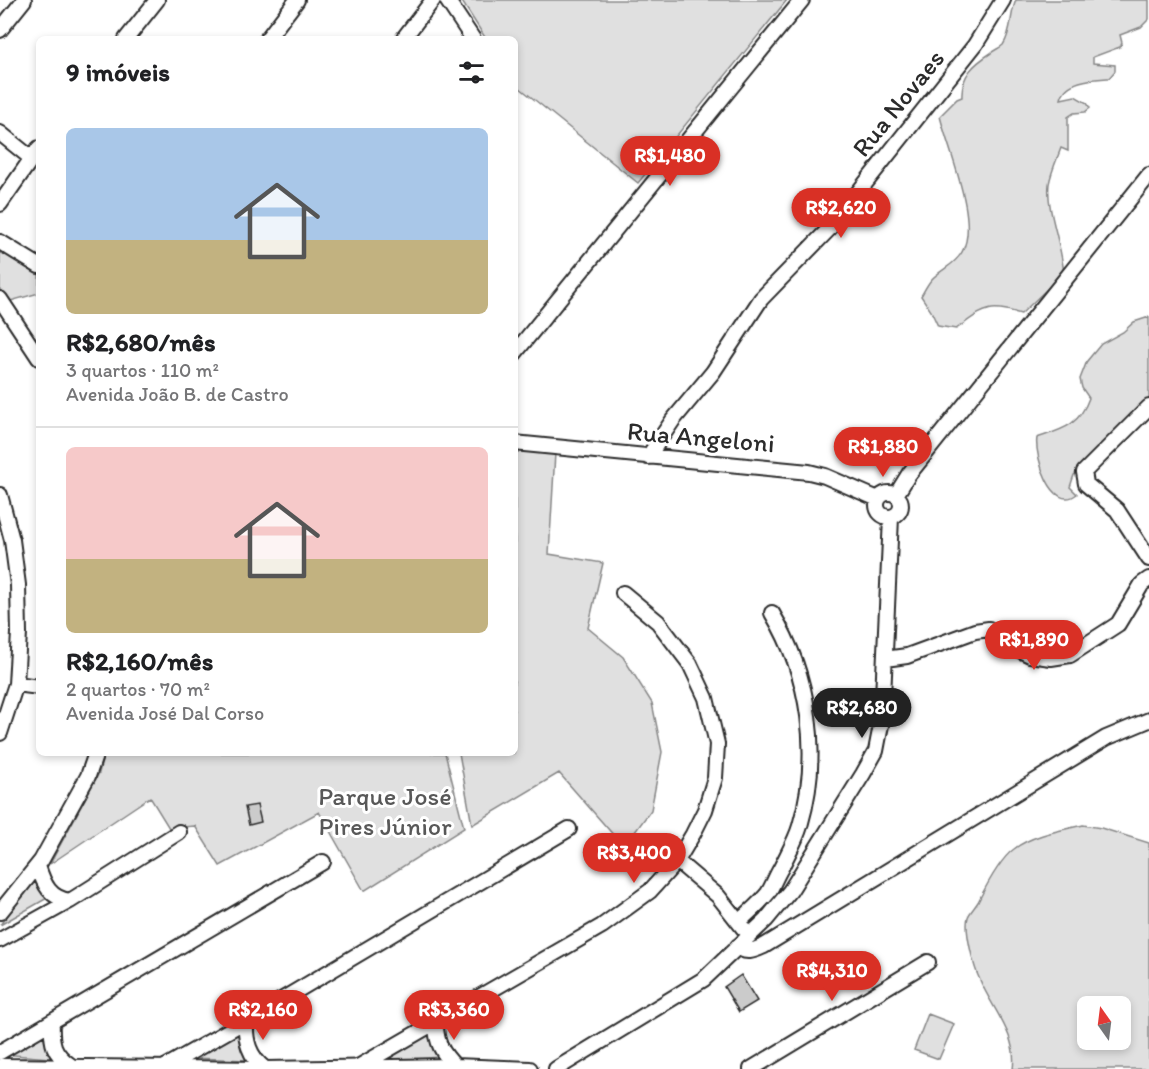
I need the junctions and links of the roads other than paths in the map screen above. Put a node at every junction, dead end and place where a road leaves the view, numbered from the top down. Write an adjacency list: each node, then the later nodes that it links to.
1 (24, 0): 8 (street)
2 (157, 0): 9 (street)
3 (297, 0): 10 (street)
4 (433, 0): 11 (street)
5 (447, 0): 12 (street)
6 (801, 0): 20 (street)
7 (1003, 0): 24 (street, Rua Novaes)
8 (0, 30)
9 (128, 36)
10 (269, 36)
11 (405, 36)
12 (471, 36)
13 (0, 133): 14 (street)
14 (35, 153): 16 (street)
15 (1149, 175): 26 (street)
16 (0, 204)
17 (0, 242): 18 (street)
18 (36, 264)
19 (0, 299): 21 (street)
20 (518, 349)
21 (36, 353)
22 (1149, 407): 29 (street)
23 (518, 443): 24 (street, Rua Angeloni)
24 (648, 457): 27 (street, Rua Angeloni)
25 (0, 495): 34 (street)
26 (896, 495): 27 (street); 28 (street)
27 (878, 499): 28 (street)
28 (891, 517): 33 (street)
29 (1149, 559)
30 (1149, 579): 33 (street)
31 (623, 593): 41 (street)
32 (772, 613): 46 (street)
33 (885, 659): 47 (street)
34 (16, 684): 35 (street); 37 (street)
35 (36, 687)
36 (1149, 720): 49 (street)
37 (0, 733)
38 (95, 756): 43 (street)
39 (569, 829): 51 (street)
40 (179, 832): 44 (street)
41 (677, 861): 46 (street); 53 (street)
42 (323, 862): 52 (street)
43 (38, 866): 44 (street); 45 (street)
44 (70, 902): 48 (street)
45 (0, 912)
46 (739, 922): 47 (street)
47 (749, 936): 49 (street)
48 (0, 940)
49 (738, 946): 62 (street)
50 (928, 962): 63 (street)
51 (246, 1021): 58 (street); 60 (street)
52 (52, 1022): 54 (street); 55 (street)
53 (436, 1024): 57 (street); 59 (street)
54 (0, 1052)
55 (70, 1065): 56 (street); 58 (street)
56 (0, 1066)
57 (455, 1066): 59 (street); 61 (street)
58 (165, 1067): 60 (street)
59 (358, 1067): 60 (street)
60 (265, 1069)
61 (530, 1069)
62 (556, 1069)
63 (751, 1069)

